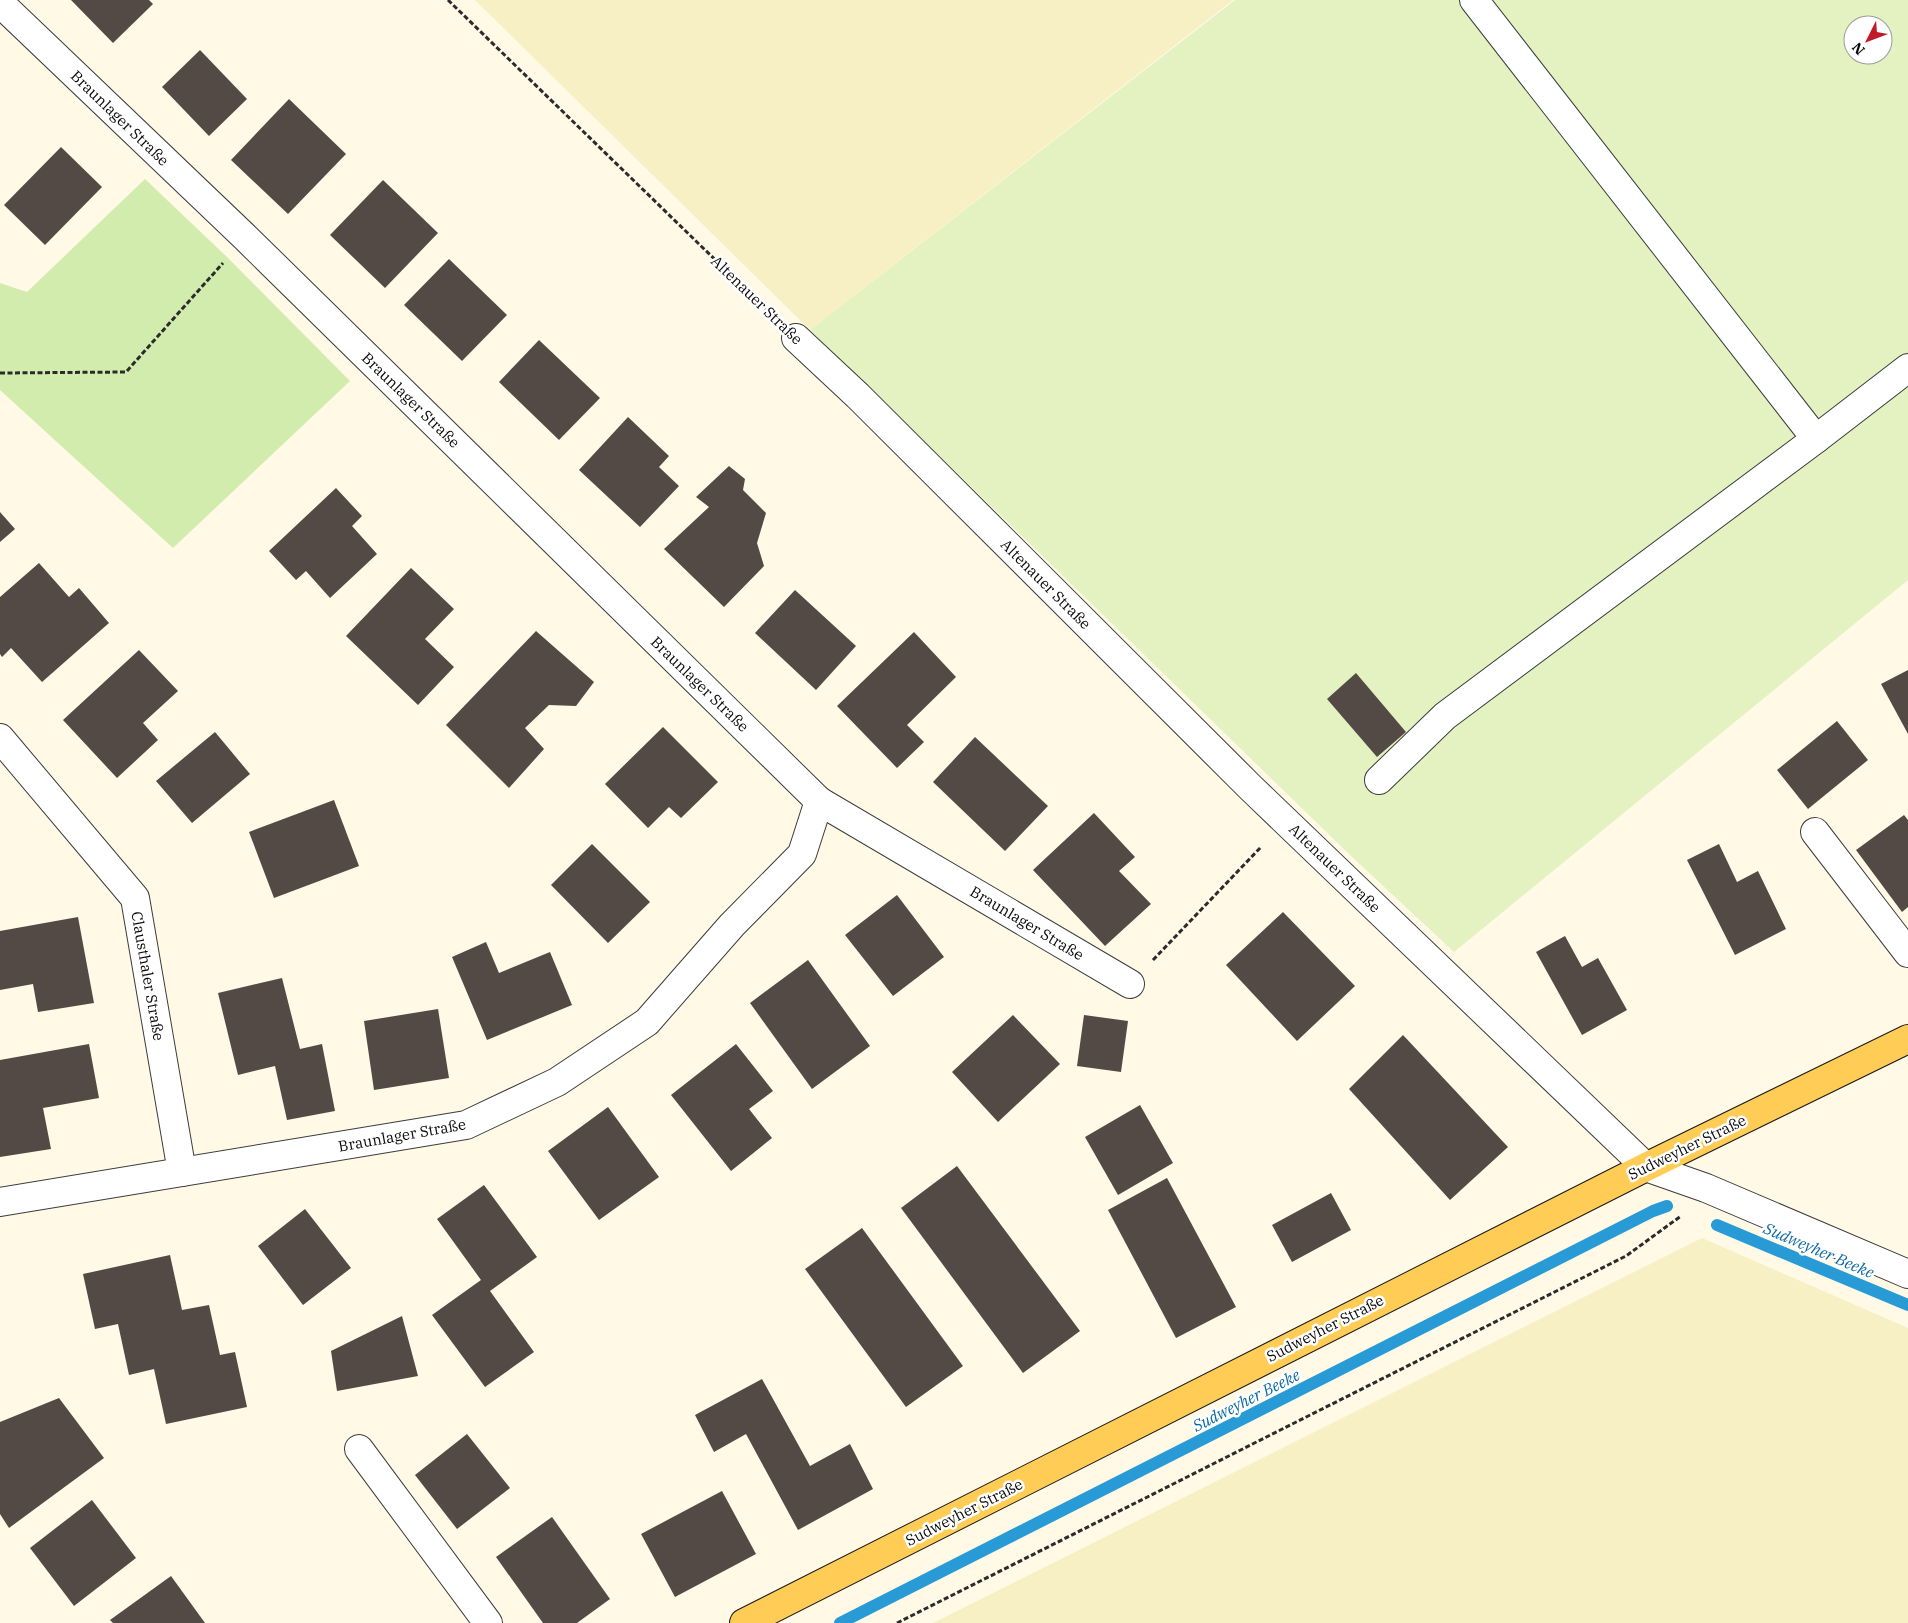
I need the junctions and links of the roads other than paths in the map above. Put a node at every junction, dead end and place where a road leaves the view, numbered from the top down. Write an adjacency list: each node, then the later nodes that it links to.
1 (1474, 0): 5 (street)
2 (0, 3): 8 (street, Braunlager Straße)
3 (796, 338): 13 (street, Altenauer Straße)
4 (1908, 368): 5 (street)
5 (1816, 439): 7 (street)
6 (0, 738): 14 (street, Clausthaler Straße)
7 (1379, 780)
8 (819, 800): 11 (street, Braunlager Straße); 14 (street, Braunlager Straße)
9 (1815, 832): 10 (street)
10 (1908, 953)
11 (1130, 984)
12 (1908, 1040): 13 (main road, Sudweyher Straße)
13 (1646, 1167): 16 (street); 19 (main road, Sudweyher Straße)
14 (182, 1172): 15 (street, Braunlager Straße)
15 (0, 1202)
16 (1908, 1274)
17 (359, 1450): 18 (street)
18 (488, 1623)
19 (744, 1623)

